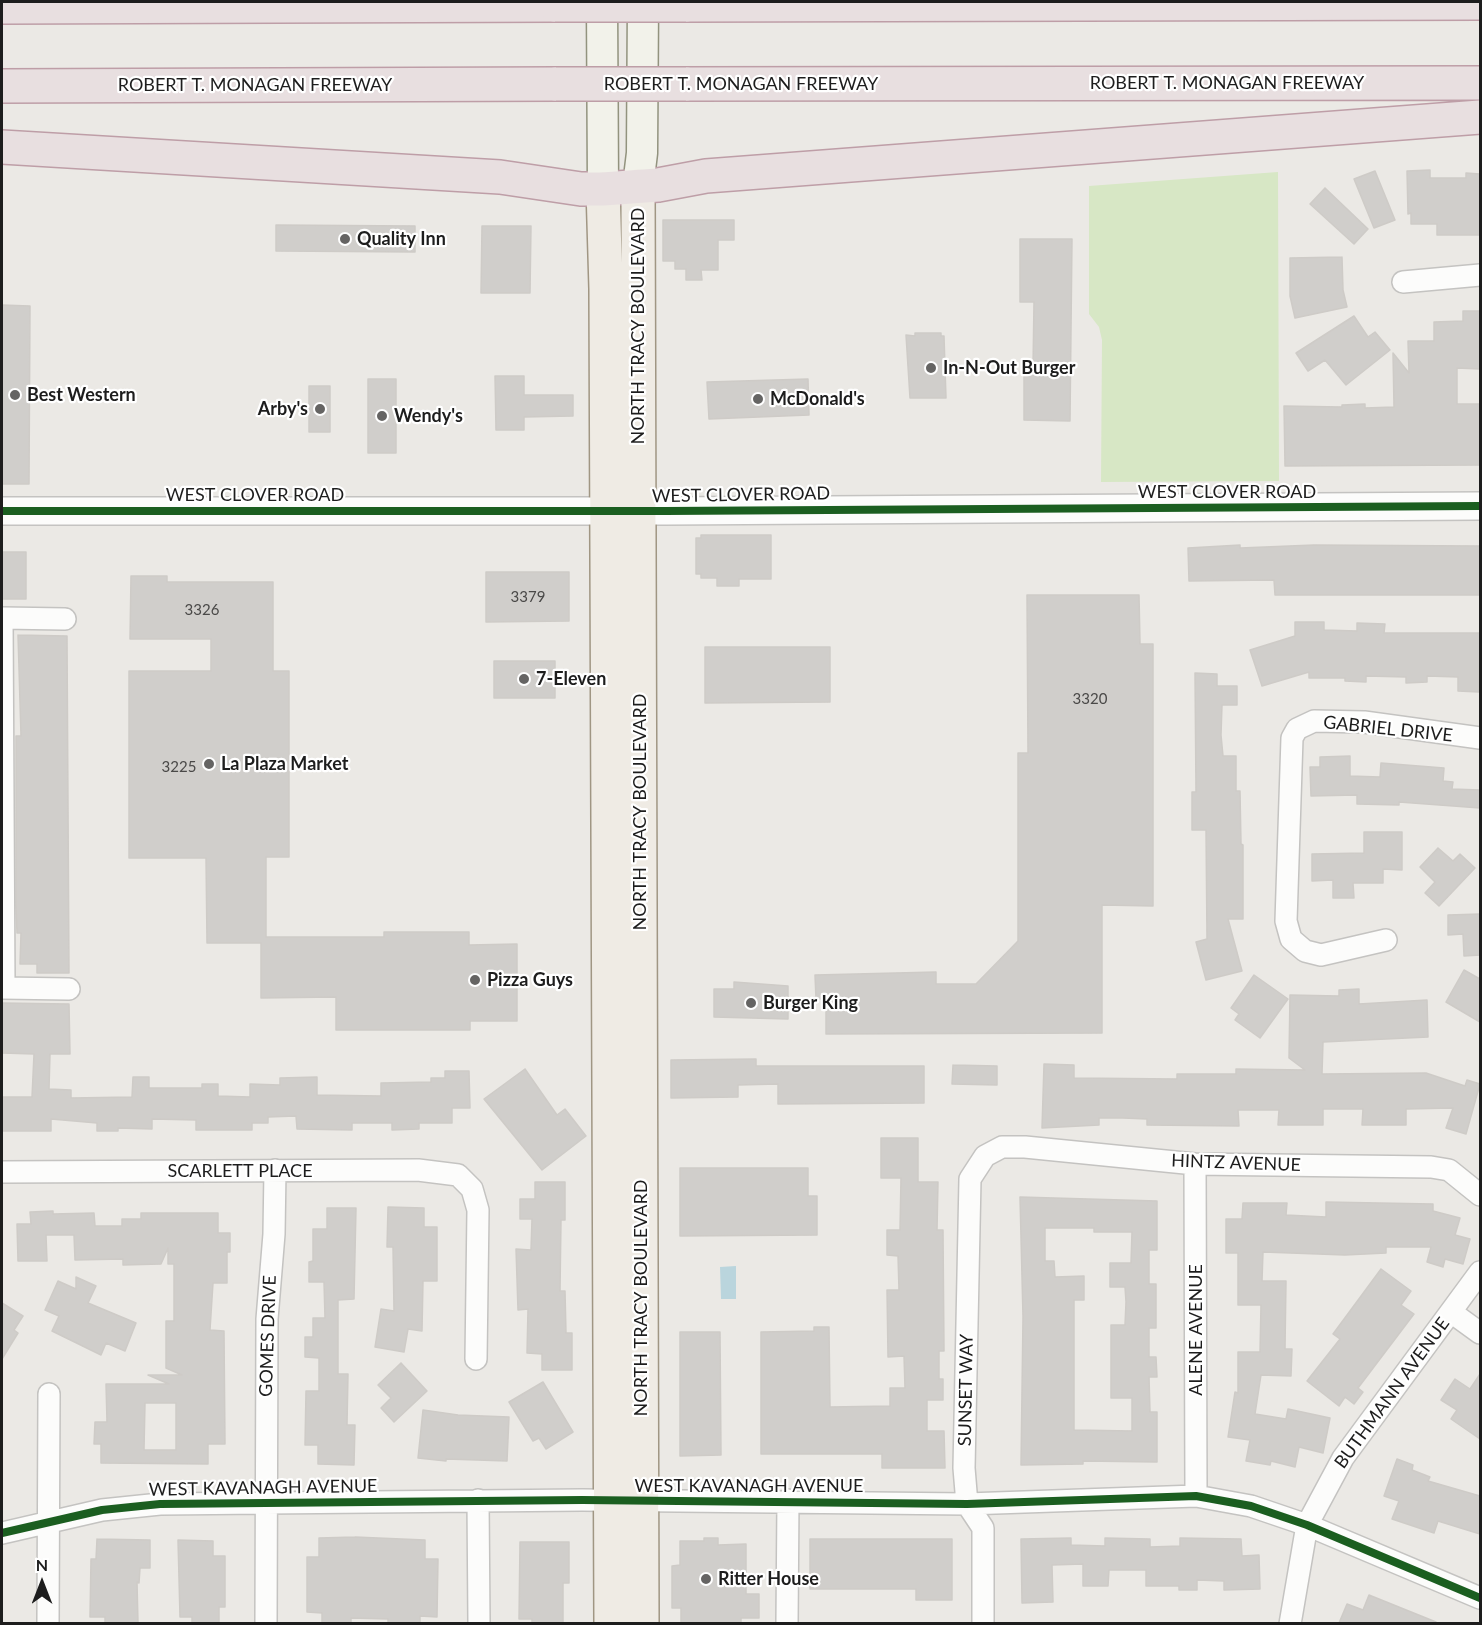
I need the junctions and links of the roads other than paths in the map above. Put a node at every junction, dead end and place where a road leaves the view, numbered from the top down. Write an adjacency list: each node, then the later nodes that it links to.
1 (602, 2): 10 (main road)
2 (643, 2): 9 (main road, NORTH TRACY BOULEVARD)
3 (1480, 3): 4 (highway, bridge)
4 (2, 7)
5 (1480, 83): 6 (highway, ROBERT T. MONAGAN FREEWAY, bridge)
6 (2, 86)
7 (1480, 117): 9 (highway)
8 (2, 147): 10 (highway)
9 (638, 186): 10 (highway); 16 (main road, NORTH TRACY BOULEVARD)
10 (603, 189): 15 (main road, NORTH TRACY BOULEVARD)
11 (1480, 275): 12 (street)
12 (1403, 282)
13 (1480, 506): 16 (street, WEST CLOVER ROAD)
14 (2, 511): 15 (street, WEST CLOVER ROAD)
15 (606, 511): 16 (street, WEST CLOVER ROAD); 35 (main road, NORTH TRACY BOULEVARD)
16 (639, 511): 35 (main road, NORTH TRACY BOULEVARD)
17 (2, 618): 18 (street); 21 (street)
18 (65, 619)
19 (1480, 738): 20 (street, GABRIEL DRIVE)
20 (1386, 940)
21 (3, 988): 22 (street)
22 (69, 989)
23 (985, 1156): 24 (street, HINTZ AVENUE); 38 (street, SUNSET WAY)
24 (1195, 1164): 27 (street, HINTZ AVENUE); 33 (street, ALENE AVENUE)
25 (274, 1170): 26 (street, SCARLETT PLACE); 31 (street, SCARLETT PLACE); 37 (street, GOMES DRIVE)
26 (2, 1172)
27 (1480, 1195)
28 (1480, 1272): 29 (street, BUTHMANN AVENUE)
29 (1451, 1312): 30 (street); 40 (street, BUTHMANN AVENUE)
30 (1480, 1333)
31 (476, 1359)
32 (49, 1394): 39 (street)
33 (1196, 1496): 38 (street, WEST KAVANAGH AVENUE); 40 (street, WEST KAVANAGH AVENUE)
34 (478, 1500): 35 (street, WEST KAVANAGH AVENUE); 37 (street, WEST KAVANAGH AVENUE); 45 (street)
35 (626, 1500): 36 (street, WEST KAVANAGH AVENUE); 46 (main road, NORTH TRACY BOULEVARD); 47 (main road, NORTH TRACY BOULEVARD)
36 (788, 1500): 38 (street, WEST KAVANAGH AVENUE); 48 (street)
37 (266, 1501): 39 (street, WEST KAVANAGH AVENUE); 44 (street, GOMES DRIVE)
38 (967, 1504): 49 (street, SUNSET WAY)
39 (47, 1520): 41 (street, WEST KAVANAGH AVENUE); 43 (street)
40 (1307, 1526): 42 (street, WEST KAVANAGH AVENUE); 50 (street, BUTHMANN AVENUE)
41 (2, 1533)
42 (1480, 1598)
43 (48, 1623)
44 (266, 1623)
45 (479, 1623)
46 (610, 1623)
47 (642, 1623)
48 (787, 1623)
49 (984, 1623)
50 (1290, 1623)

